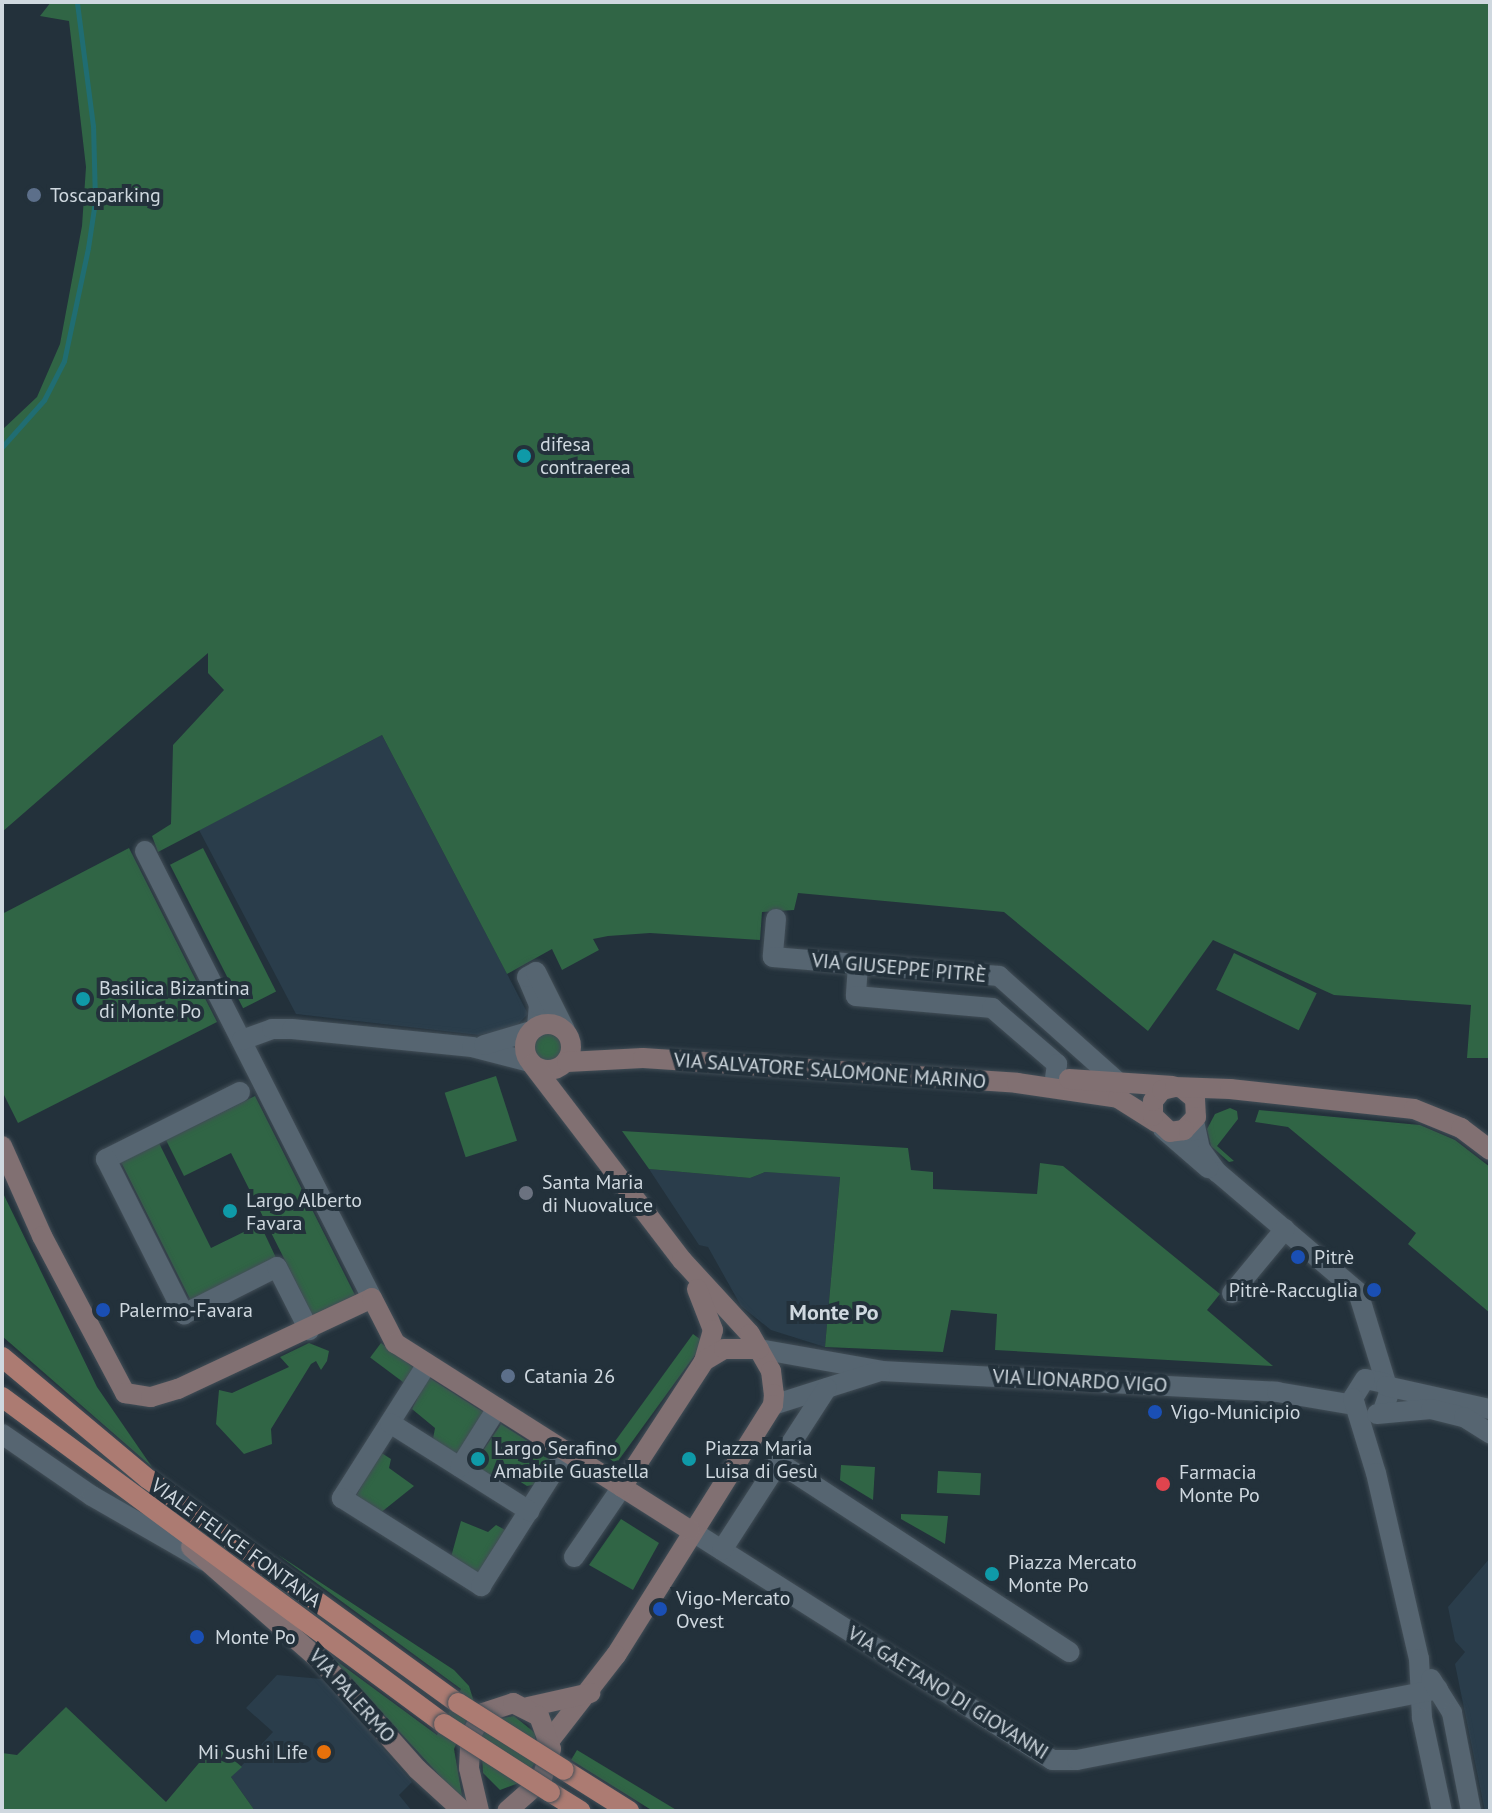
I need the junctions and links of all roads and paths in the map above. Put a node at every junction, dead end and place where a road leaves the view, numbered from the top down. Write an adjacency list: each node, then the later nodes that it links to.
1 (145, 851): 12 (street)
2 (776, 919): 3 (street, VIA GIUSEPPE PITRÈ)
3 (858, 965): 4 (street, VIA GIUSEPPE PITRÈ); 6 (street)
4 (892, 968): 5 (street, VIA GIUSEPPE PITRÈ); 6 (street)
5 (999, 976): 7 (street); 8 (street, VIA GIUSEPPE PITRÈ)
6 (890, 999): 7 (street)
7 (992, 1008): 11 (street)
8 (1041, 1012): 11 (street); 18 (street, VIA GIUSEPPE PITRÈ)
9 (534, 1029): 10 (street); 10 (street); 13 (street); 15 (street)
10 (566, 1032): 14 (street); 16 (street)
11 (1023, 1034): 17 (street)
12 (242, 1040): 13 (street); 35 (street)
13 (472, 1047): 15 (street)
14 (643, 1058): 16 (street); 19 (street, VIA SALVATORE SALOMONE MARINO)
15 (531, 1063): 16 (street); 23 (street)
16 (566, 1063): 23 (street)
17 (1055, 1078): 18 (street); 19 (street)
18 (1118, 1082): 20 (street)
19 (1017, 1083): 25 (street)
20 (1178, 1087): 22 (street); 24 (street); 25 (street)
21 (240, 1092): 36 (street)
22 (1266, 1096): 24 (street); 27 (street)
23 (573, 1113): 32 (street)
24 (1195, 1119): 25 (street); 28 (street)
25 (1159, 1126): 28 (street)
26 (2, 1146): 31 (street)
27 (1490, 1150)
28 (1217, 1172): 30 (street)
29 (2, 1173): 31 (street)
30 (1285, 1229): 33 (street); 34 (street)
31 (42, 1236): 36 (street)
32 (682, 1260): 37 (street); 39 (street)
33 (1336, 1271): 42 (street); 43 (street)
34 (1232, 1293)
35 (372, 1298): 36 (street); 40 (street)
36 (309, 1330)
37 (759, 1349): 39 (street); 41 (street); 47 (street)
38 (2, 1357): 79 (main road, bridge)
39 (704, 1361): 59 (street)
40 (427, 1364): 49 (street); 52 (street)
41 (882, 1371): 44 (street); 45 (street, VIA LIONARDO VIGO)
42 (1359, 1383): 43 (street); 45 (street); 48 (street)
43 (1385, 1385): 50 (street); 51 (street)
44 (827, 1388): 47 (street); 56 (street)
45 (1277, 1392): 48 (street)
46 (2, 1397): 60 (main road, VIALE FELICE FONTANA)
47 (773, 1405): 62 (street)
48 (1356, 1407): 51 (street); 58 (street)
49 (497, 1408): 55 (street); 57 (street)
50 (1490, 1409)
51 (1382, 1411): 53 (street); 58 (street)
52 (390, 1423): 57 (street); 61 (street)
53 (1490, 1433)
54 (2, 1434): 65 (street)
55 (566, 1452): 59 (street); 61 (street)
56 (778, 1462): 63 (street); 67 (street)
57 (460, 1467): 61 (street)
58 (1376, 1473): 68 (street)
59 (622, 1487): 62 (street); 64 (street)
60 (148, 1509): 65 (street, VIA PALERMO); 66 (main road, VIALE FELICE FONTANA)
61 (529, 1511)
62 (690, 1530): 63 (street, VIA GAETANO DI GIOVANNI); 69 (street)
63 (722, 1550): 68 (street, VIA GAETANO DI GIOVANNI)
64 (574, 1557)
65 (210, 1564): 66 (street); 72 (street, VIA PALERMO)
66 (279, 1604): 74 (main road, VIALE FELICE FONTANA, bridge)
67 (1070, 1652)
68 (1429, 1691): 80 (street); 81 (street)
69 (590, 1693): 70 (street); 71 (street)
70 (528, 1707): 71 (street); 73 (street)
71 (550, 1740): 74 (street)
72 (417, 1769): 75 (street); 76 (street)
73 (470, 1776): 74 (street); 77 (street)
74 (529, 1800): 78 (main road, VIALE FELICE FONTANA)
75 (445, 1811)
76 (463, 1811)
77 (479, 1811)
78 (580, 1811)
79 (629, 1811)
80 (1442, 1811)
81 (1471, 1811)

